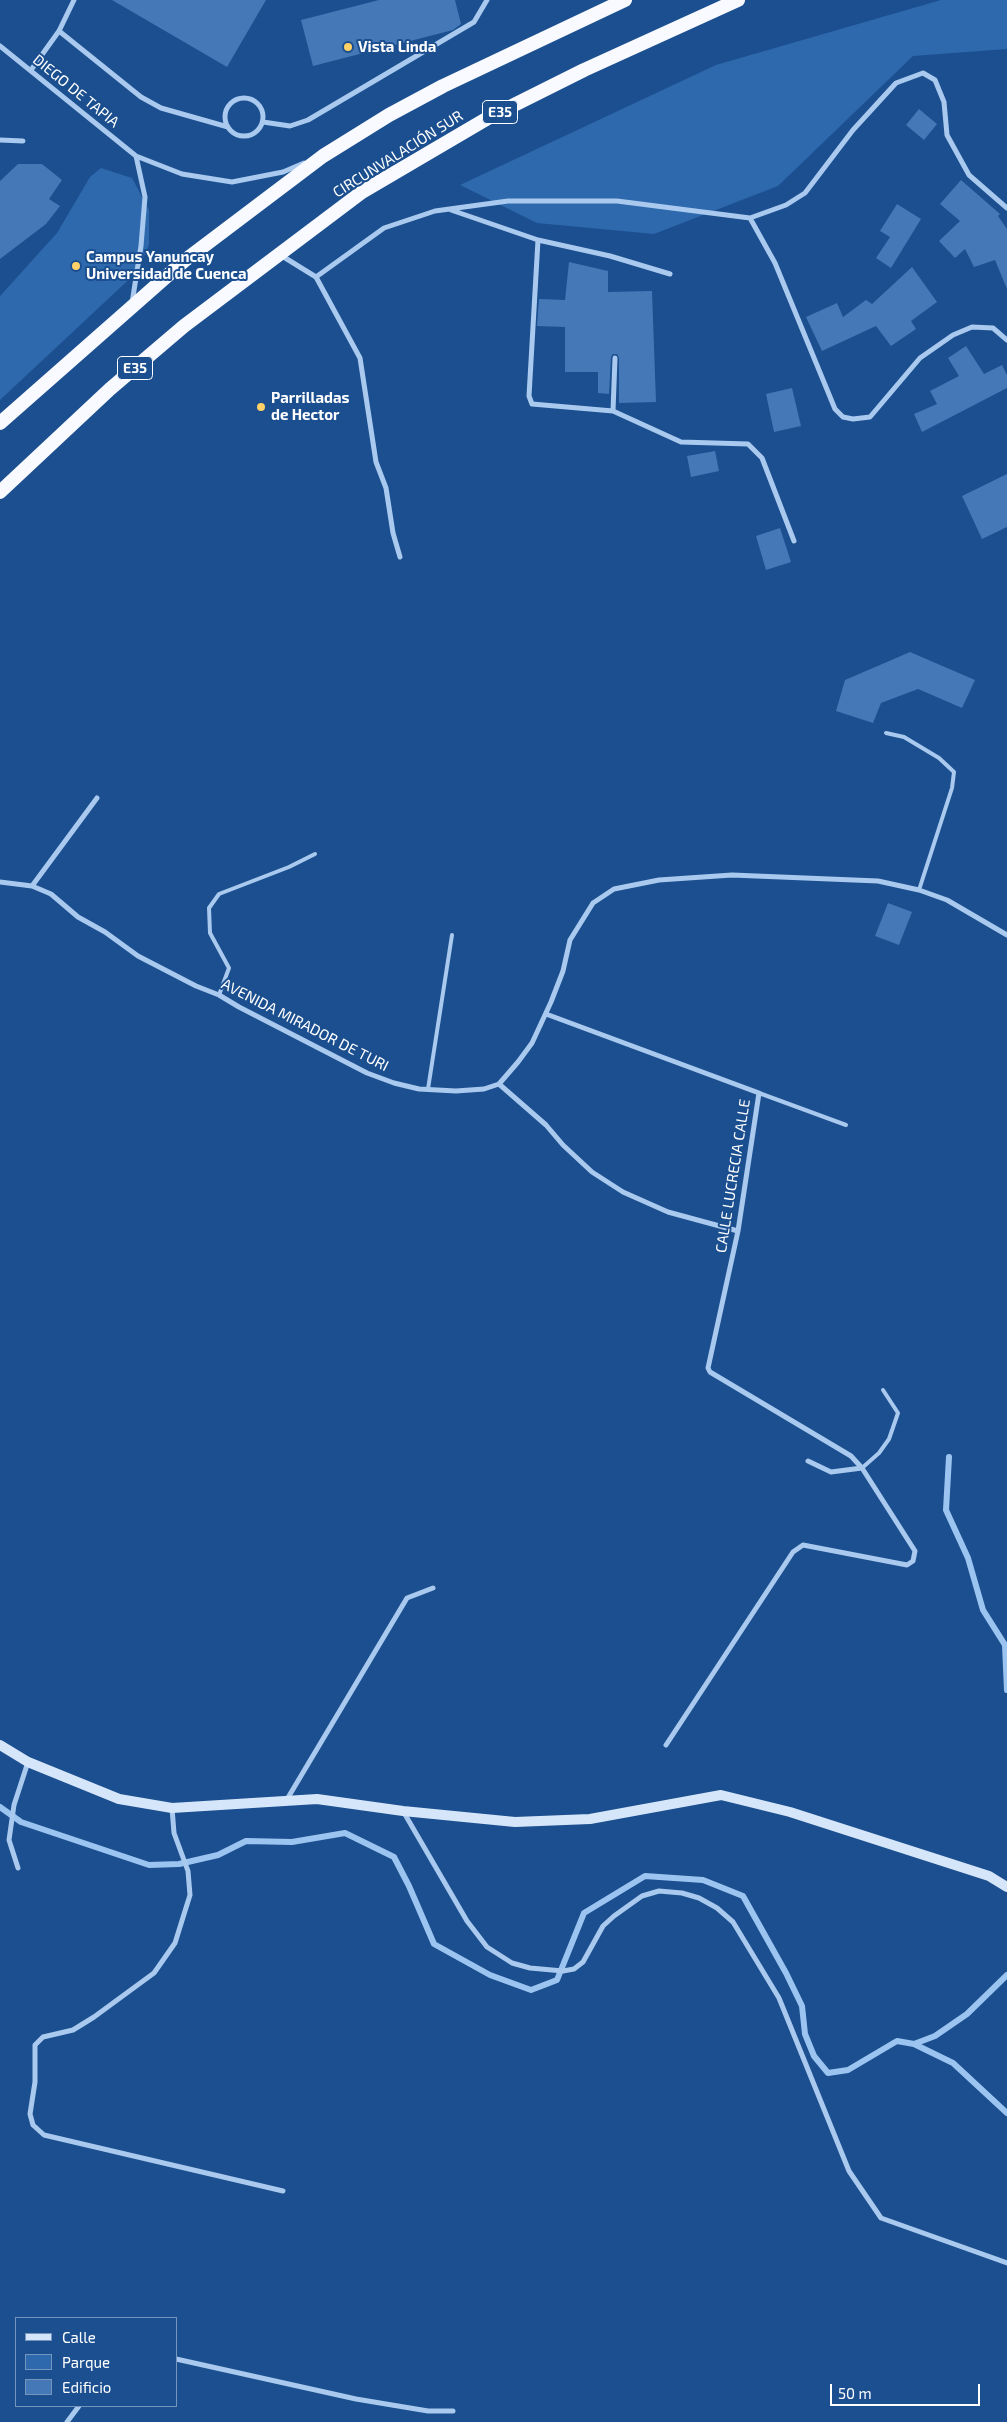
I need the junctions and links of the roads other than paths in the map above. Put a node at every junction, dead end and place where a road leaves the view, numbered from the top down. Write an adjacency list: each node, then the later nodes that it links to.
1 (74, 0): 5 (street)
2 (487, 0): 8 (street)
3 (625, 0): 13 (highway)
4 (738, 0): 18 (highway, CIRCUNVALACIÓN SUR / E35)
5 (59, 30): 7 (street); 9 (street)
6 (0, 46): 7 (street, DIEGO DE TAPIA)
7 (31, 70): 12 (street, DIEGO DE TAPIA)
8 (263, 122): 9 (street); 9 (street)
9 (228, 127)
10 (0, 140): 11 (street)
11 (23, 141)
12 (136, 156): 13 (street, DIEGO DE TAPIA); 21 (street)
13 (323, 156): 21 (highway)
14 (1007, 208): 16 (street)
15 (448, 209): 16 (street); 17 (street); 20 (street)
16 (750, 218): 22 (street)
17 (538, 240): 19 (street); 24 (street)
18 (279, 254): 20 (street); 26 (highway, CIRCUNVALACIÓN SUR / E35)
19 (670, 274)
20 (316, 277): 28 (street)
21 (131, 306): 25 (highway)
22 (1007, 340)
23 (615, 358): 24 (street)
24 (613, 411): 27 (street)
25 (0, 423)
26 (0, 492)
27 (794, 541)
28 (400, 557)
29 (886, 733): 34 (lane)
30 (97, 798): 33 (street)
31 (315, 854): 37 (lane)
32 (0, 882): 33 (street, AVENIDA MIRADOR DE TURI)
33 (32, 886): 37 (street, AVENIDA MIRADOR DE TURI)
34 (919, 890): 36 (street); 38 (street)
35 (452, 935): 40 (lane)
36 (1007, 935)
37 (219, 995): 40 (street, AVENIDA MIRADOR DE TURI)
38 (546, 1014): 39 (street); 41 (street, CALLE LUCRECIA CALLE)
39 (499, 1084): 40 (street, AVENIDA MIRADOR DE TURI); 43 (street)
40 (428, 1089)
41 (759, 1093): 42 (lane); 43 (street, CALLE LUCRECIA CALLE)
42 (846, 1125)
43 (738, 1231): 46 (street, CALLE LUCRECIA CALLE)
44 (883, 1390): 46 (lane)
45 (808, 1461): 46 (street)
46 (862, 1468): 49 (street)
47 (433, 1588): 51 (street)
48 (0, 1745): 50 (main road)
49 (666, 1745)
50 (28, 1762): 52 (main road); 54 (street)
51 (286, 1801): 52 (main road); 53 (main road)
52 (172, 1808): 56 (street)
53 (402, 1811): 55 (main road); 57 (street)
54 (18, 1868)
55 (1007, 1887)
56 (283, 2191)
57 (1007, 2264)
58 (178, 2359): 60 (street)
59 (78, 2407): 61 (street)
60 (453, 2411)
61 (67, 2422)

